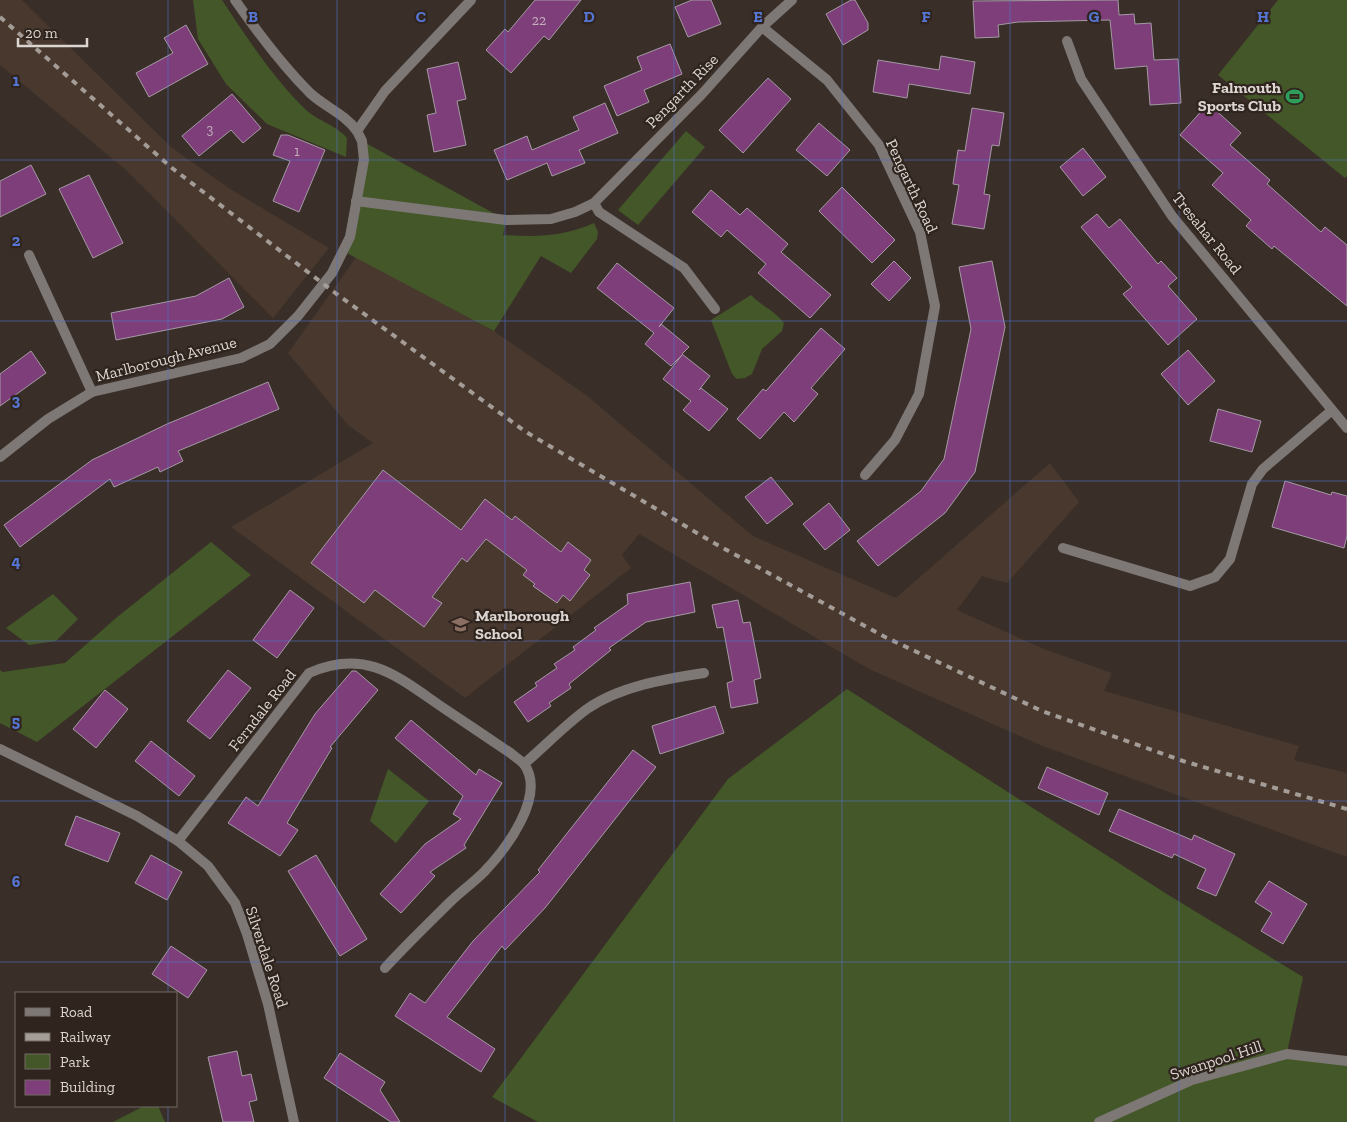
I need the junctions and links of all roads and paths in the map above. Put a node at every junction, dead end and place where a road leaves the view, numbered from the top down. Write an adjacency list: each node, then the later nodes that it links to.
1 (235, 0): 6 (street)
2 (471, 0): 6 (street)
3 (792, 0): 4 (street, Pengarth Rise)
4 (762, 27): 8 (street, Pengarth Rise); 15 (street, Pengarth Road)
5 (1067, 41): 12 (street, Tresahar Road)
6 (357, 131): 7 (street, Marlborough Avenue)
7 (356, 202): 8 (street, Pengarth Rise); 11 (street, Marlborough Avenue)
8 (594, 203): 10 (street)
9 (29, 255): 11 (street)
10 (715, 309)
11 (92, 392): 14 (street, Marlborough Avenue)
12 (1331, 410): 13 (street, Tresahar Road); 16 (street)
13 (1347, 428)
14 (0, 457)
15 (865, 475)
16 (1064, 548)
17 (704, 673): 19 (street)
18 (0, 749): 20 (street, Silverdale Road)
19 (524, 764): 20 (street, Ferndale Road); 21 (street)
20 (178, 841): 23 (street, Silverdale Road)
21 (385, 968)
22 (1347, 1061): 24 (street, Swanpool Hill)
23 (294, 1122)
24 (1099, 1122)

